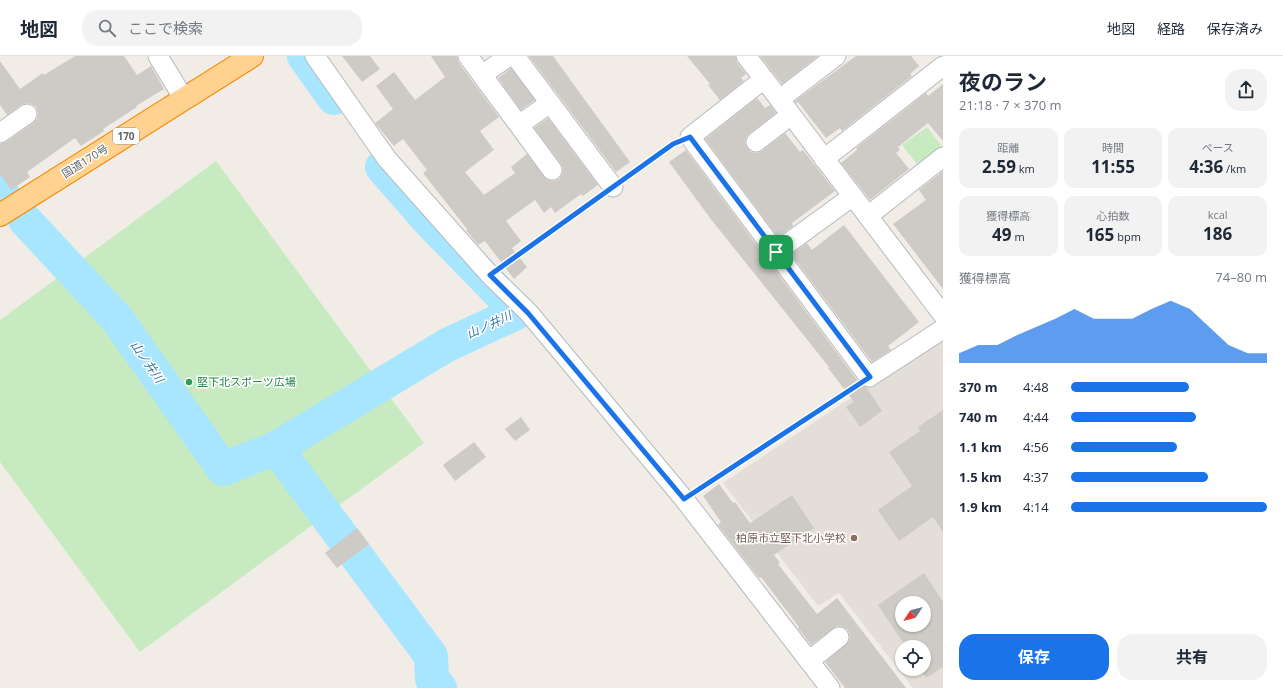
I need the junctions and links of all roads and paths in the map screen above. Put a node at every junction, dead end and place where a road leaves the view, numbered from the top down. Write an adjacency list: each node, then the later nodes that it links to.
1 (158, 56): 12 (street)
2 (252, 56): 12 (highway, 国道170号 / 170)
3 (315, 56): 29 (street)
4 (468, 56): 10 (street)
5 (510, 56): 10 (street)
6 (515, 56): 14 (street)
7 (746, 56): 11 (street)
8 (836, 56): 13 (street)
9 (941, 64): 22 (street)
10 (482, 75): 17 (street)
11 (764, 79): 13 (street); 19 (street)
12 (184, 99): 26 (highway, 国道170号 / 170)
13 (780, 100): 16 (street)
14 (550, 103): 17 (street); 24 (street)
15 (27, 114): 18 (street)
16 (792, 115): 20 (street); 22 (street)
17 (519, 126): 23 (street)
18 (0, 133)
19 (690, 137): 24 (path); 28 (street)
20 (756, 142)
21 (943, 157): 27 (street)
22 (824, 159): 25 (street)
23 (552, 170)
24 (613, 187): 29 (path)
25 (852, 196): 27 (street); 28 (street)
26 (2, 212)
27 (868, 216): 30 (street)
28 (776, 252): 32 (street)
29 (490, 275): 33 (street)
30 (943, 314)
31 (943, 329): 32 (street)
32 (870, 377): 33 (path)
33 (684, 499): 35 (street)
34 (839, 637): 35 (street)
35 (809, 661): 36 (street)
36 (830, 688)

